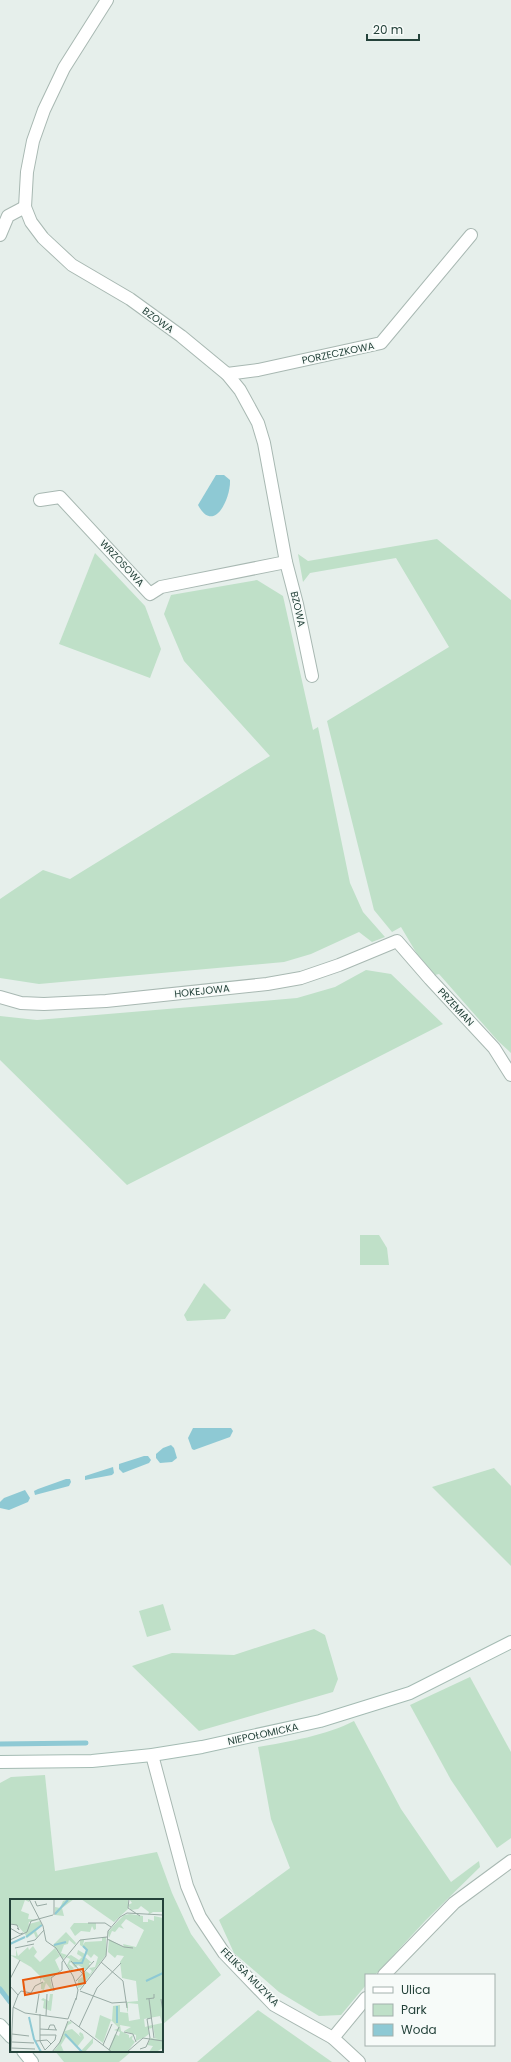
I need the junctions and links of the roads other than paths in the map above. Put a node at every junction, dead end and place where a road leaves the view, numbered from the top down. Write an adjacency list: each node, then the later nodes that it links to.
1 (107, 0): 2 (street, BZOWA)
2 (25, 207): 3 (street); 5 (street, BZOWA)
3 (0, 235)
4 (471, 235): 5 (street, PORZECZKOWA)
5 (227, 374): 7 (street, BZOWA)
6 (40, 500): 7 (street, WRZOSOWA)
7 (286, 562): 8 (street, BZOWA)
8 (312, 676)
9 (397, 941): 10 (street, HOKEJOWA); 11 (street, PRZEMIAN)
10 (0, 997)
11 (511, 1075)
12 (511, 1642): 13 (street, NIEPOŁOMICKA)
13 (152, 1755): 14 (street, NIEPOŁOMICKA); 20 (street, FELIKSA MUZYKA)
14 (0, 1762)
15 (511, 1861): 16 (street)
16 (385, 1974)
17 (365, 1999): 20 (street)
18 (0, 2025): 19 (street)
19 (10, 2037)
20 (333, 2038): 23 (street, FELIKSA MUZYKA)
21 (24, 2052): 22 (street)
22 (32, 2062)
23 (359, 2062)

